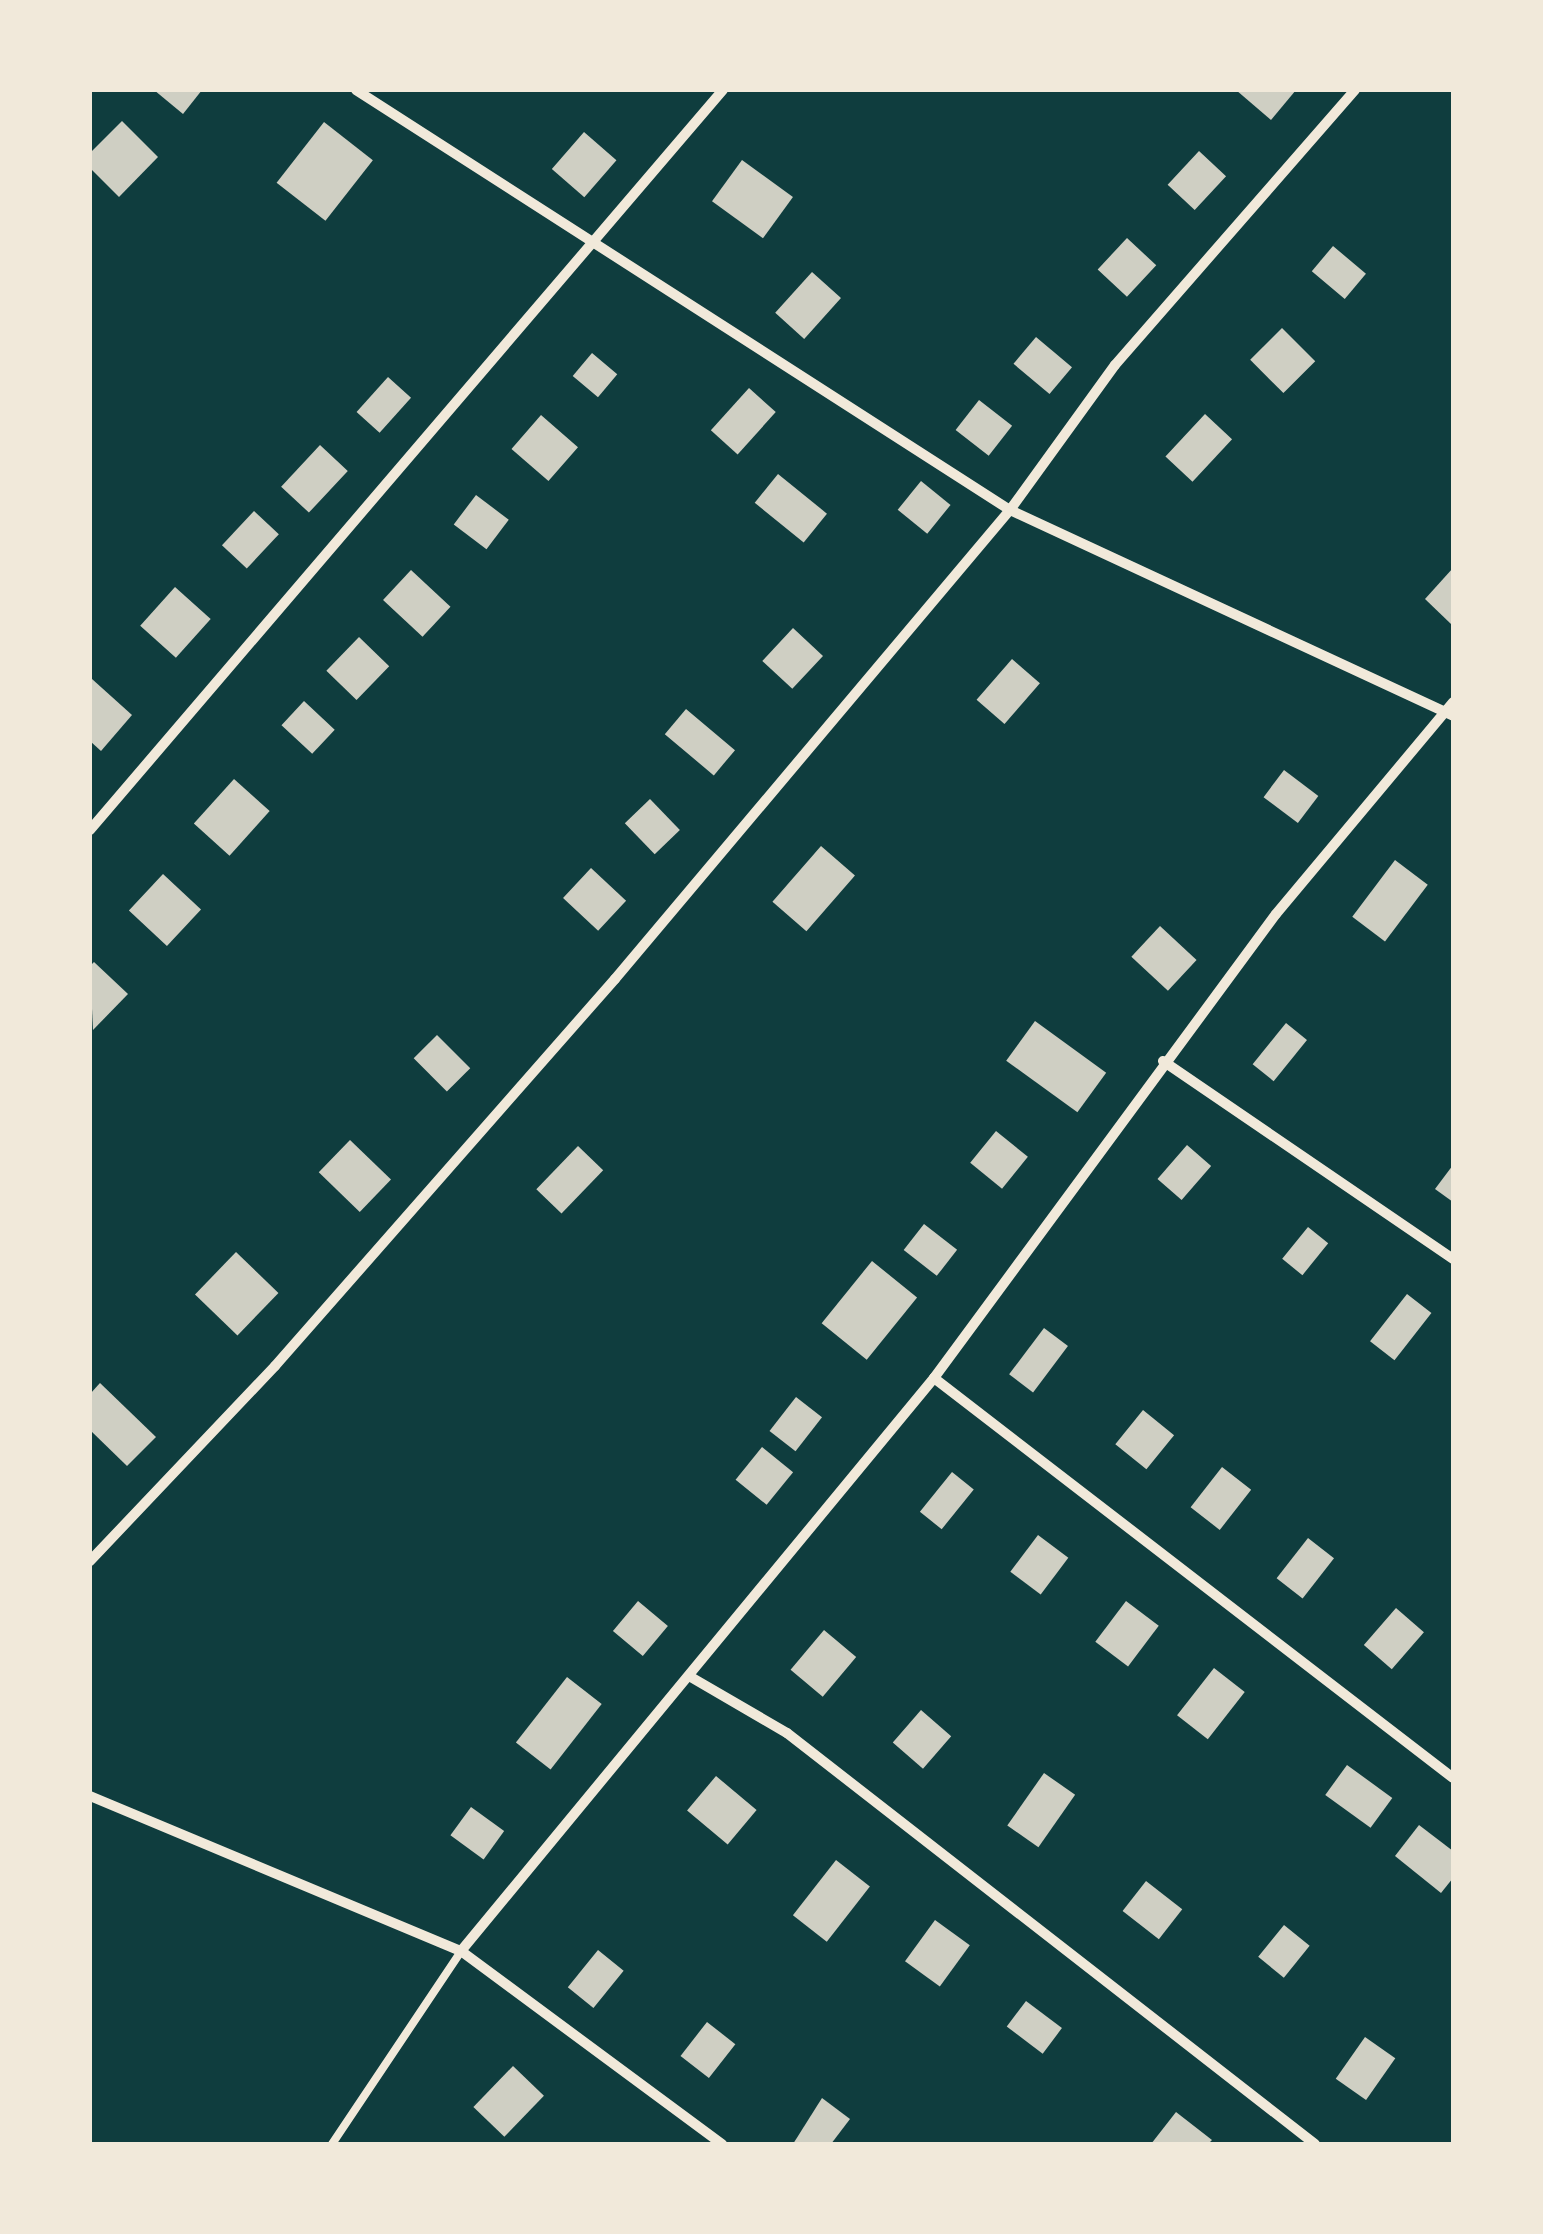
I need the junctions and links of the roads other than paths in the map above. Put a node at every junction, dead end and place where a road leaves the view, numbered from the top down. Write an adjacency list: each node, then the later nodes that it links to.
1 (356, 90): 4 (street)
2 (723, 90): 4 (street)
3 (1355, 90): 5 (street)
4 (593, 246): 5 (street); 7 (street)
5 (1010, 510): 6 (street); 11 (street)
6 (1450, 710): 8 (street)
7 (90, 830)
8 (1163, 1061): 9 (street); 10 (street)
9 (1453, 1259)
10 (934, 1378): 12 (street); 13 (street)
11 (90, 1561)
12 (689, 1676): 15 (street); 18 (street)
13 (1453, 1778)
14 (90, 1796): 15 (street)
15 (461, 1951): 16 (lane); 17 (street)
16 (332, 2144)
17 (722, 2144)
18 (1315, 2144)

